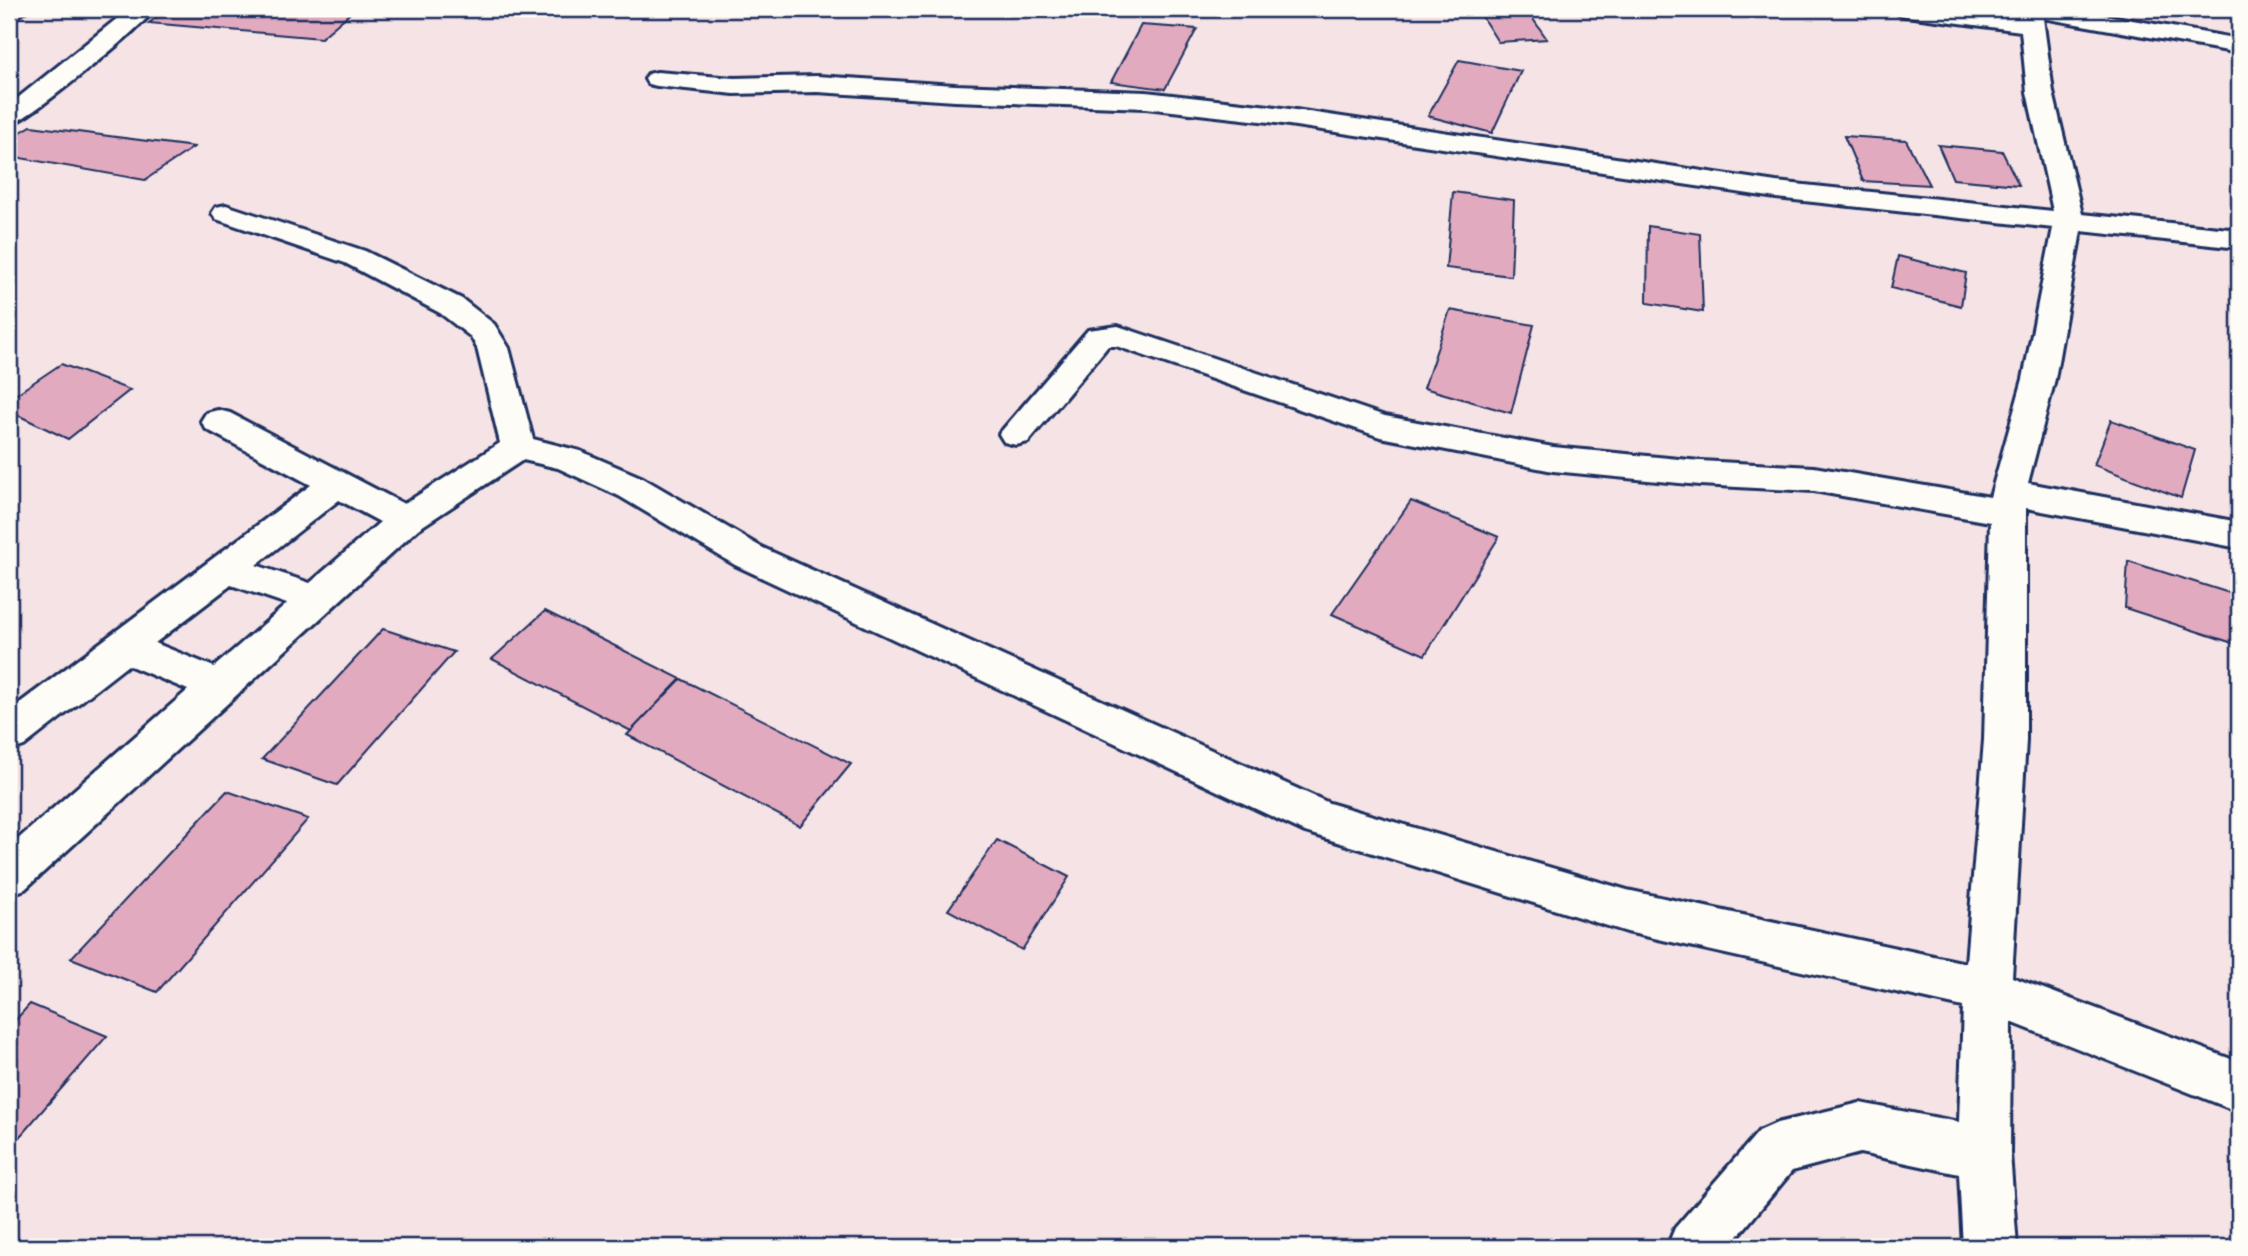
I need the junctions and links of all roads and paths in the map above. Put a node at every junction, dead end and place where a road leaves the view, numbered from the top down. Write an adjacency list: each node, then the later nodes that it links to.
1 (143, 9): 6 (street)
2 (1906, 9): 3 (street)
3 (2032, 14): 4 (street); 8 (street)
4 (2239, 46)
5 (657, 79): 8 (street)
6 (9, 117)
7 (226, 213): 12 (street)
8 (2068, 220): 9 (street); 14 (street)
9 (2239, 239)
10 (218, 421): 13 (street)
11 (1016, 435): 14 (street)
12 (518, 447): 15 (street); 23 (street)
13 (337, 484): 15 (street); 17 (street)
14 (2008, 503): 16 (street); 23 (street)
15 (405, 520): 18 (street)
16 (2239, 535)
17 (225, 569): 18 (street); 19 (street)
18 (316, 599): 20 (street)
19 (124, 647): 20 (street); 21 (street)
20 (219, 686): 22 (street)
21 (9, 734)
22 (9, 875)
23 (1987, 990): 24 (street); 25 (street)
24 (2239, 1087)
25 (1984, 1153): 26 (street); 27 (street)
26 (1694, 1247)
27 (1990, 1247)

